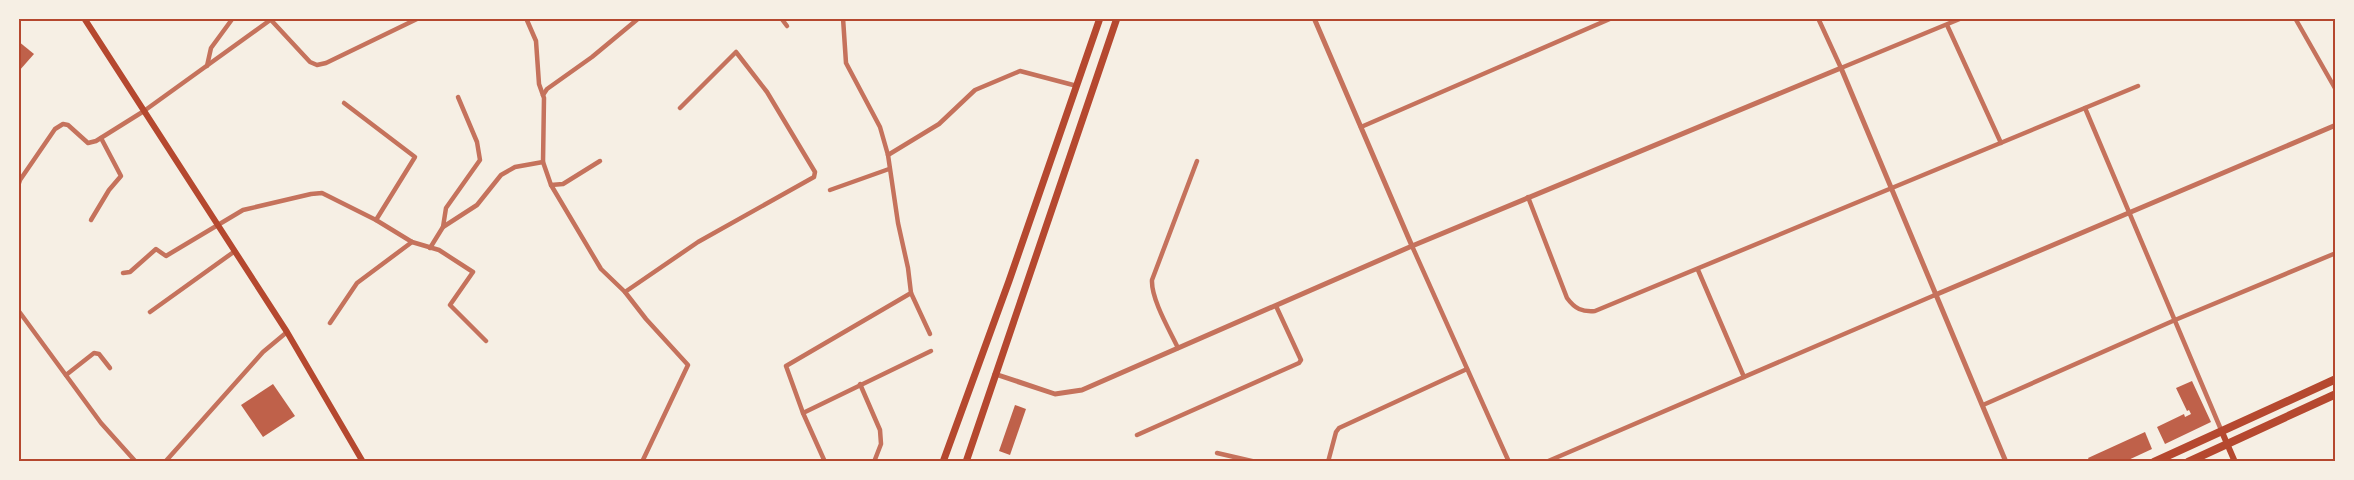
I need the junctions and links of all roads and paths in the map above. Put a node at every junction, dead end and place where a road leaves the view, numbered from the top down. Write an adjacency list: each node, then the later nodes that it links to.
1 (84, 18): 28 (main road)
2 (233, 18): 18 (street)
3 (419, 18): 15 (street)
4 (526, 18): 23 (street)
5 (639, 18): 23 (street)
6 (781, 18): 17 (street)
7 (843, 18): 33 (street)
8 (1100, 18): 20 (main road)
9 (1118, 18): 70 (main road)
10 (1314, 18): 30 (street)
11 (1612, 18): 30 (street)
12 (1818, 18): 19 (street)
13 (1962, 18): 16 (street)
14 (2295, 18): 22 (street)
15 (272, 19): 18 (street)
16 (1947, 25): 19 (street); 32 (street)
17 (787, 26)
18 (207, 66): 28 (street)
19 (1840, 68): 40 (street); 42 (street)
20 (1077, 86): 33 (street); 88 (main road)
21 (2138, 86): 27 (street)
22 (2336, 90)
23 (543, 94): 36 (street)
24 (458, 97): 47 (street)
25 (344, 103): 45 (street)
26 (680, 108): 55 (street)
27 (2085, 108): 32 (street); 43 (street)
28 (144, 111): 31 (street); 46 (main road)
29 (2336, 125): 43 (street)
30 (1361, 127): 49 (street)
31 (100, 138): 39 (street); 44 (street)
32 (2001, 143): 40 (street)
33 (888, 155): 37 (street)
34 (600, 161): 38 (street)
35 (1197, 161): 66 (street)
36 (543, 162): 38 (street); 47 (street)
37 (889, 169): 41 (street); 56 (street)
38 (551, 185): 55 (street)
39 (18, 186)
40 (1891, 189): 53 (street); 57 (street)
41 (830, 190)
42 (1527, 197): 49 (street); 53 (street)
43 (2129, 214): 57 (street); 61 (street)
44 (91, 220)
45 (376, 220): 46 (street); 48 (street)
46 (217, 224): 51 (main road); 54 (street)
47 (443, 227): 50 (street)
48 (412, 242): 50 (street); 62 (street)
49 (1412, 246): 58 (street); 69 (street)
50 (430, 248): 65 (street)
51 (235, 251): 60 (street); 63 (main road)
52 (2336, 253): 61 (street)
53 (1698, 270): 72 (street)
54 (123, 273)
55 (625, 292): 85 (street)
56 (911, 293): 64 (street); 77 (street)
57 (1935, 295): 72 (street); 76 (street)
58 (1276, 306): 66 (street); 79 (street)
59 (18, 310): 71 (street)
60 (150, 312)
61 (2175, 320): 76 (street); 78 (street)
62 (330, 322)
63 (287, 332): 83 (street); 84 (main road)
64 (930, 334)
65 (486, 341)
66 (1178, 348): 70 (street)
67 (931, 351): 74 (street)
68 (110, 368): 71 (street)
69 (1467, 369): 91 (street); 92 (street)
70 (994, 374): 89 (main road)
71 (66, 375): 82 (street)
72 (1744, 377): 93 (street)
73 (2336, 379): 78 (highway)
74 (860, 384): 77 (street); 87 (street)
75 (2336, 394): 80 (highway)
76 (1983, 405): 94 (street)
77 (803, 413): 86 (street)
78 (2222, 432): 80 (main road); 95 (highway)
79 (1137, 435)
80 (2227, 444): 96 (highway); 97 (main road)
81 (1217, 453): 90 (street)
82 (136, 462)
83 (165, 462)
84 (363, 462)
85 (642, 462)
86 (825, 462)
87 (874, 462)
88 (943, 462)
89 (966, 462)
90 (1256, 462)
91 (1328, 462)
92 (1509, 462)
93 (1546, 462)
94 (2006, 462)
95 (2154, 462)
96 (2188, 462)
97 (2235, 462)

